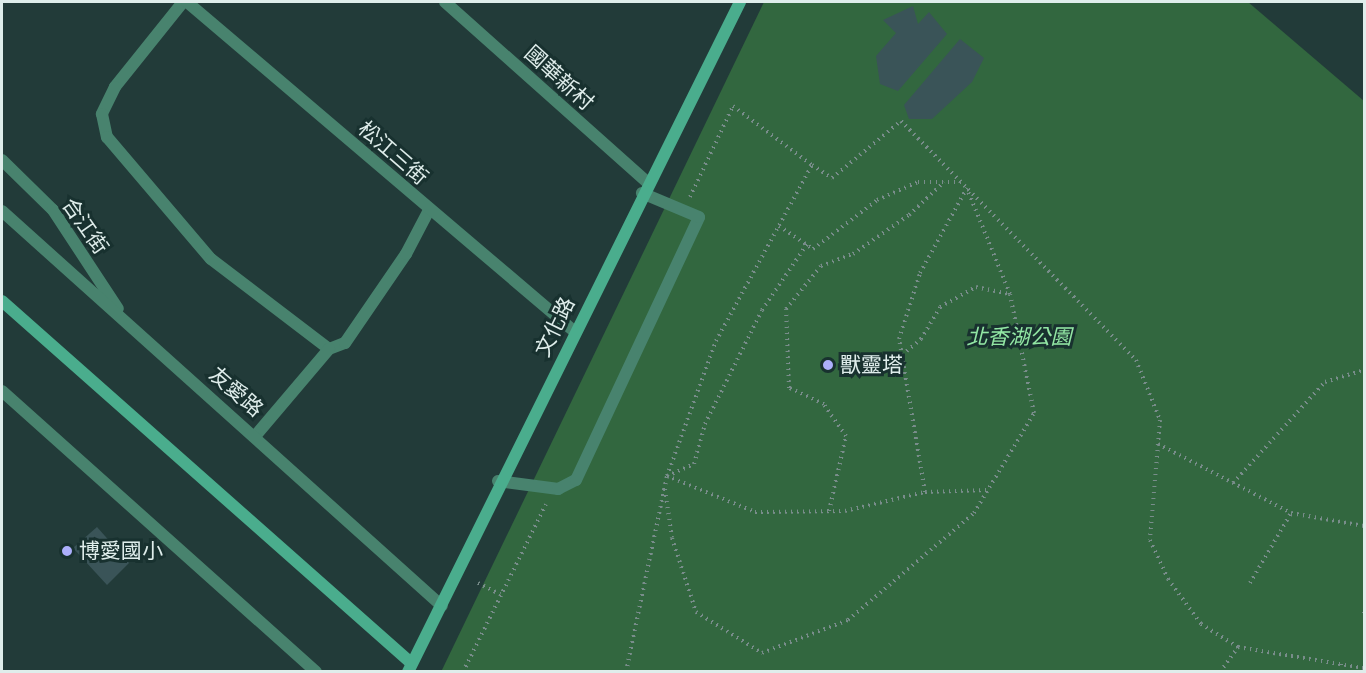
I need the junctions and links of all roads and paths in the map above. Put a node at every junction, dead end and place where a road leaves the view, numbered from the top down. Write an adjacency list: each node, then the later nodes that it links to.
1 (185, 2): 10 (street, 松江三街); 19 (street)
2 (445, 2): 8 (street, 國華新村)
3 (740, 2): 8 (street, 文化路)
4 (2, 160): 17 (street, 合江街)
5 (812, 165): 7 (path); 12 (path); 13 (path)
6 (944, 182): 7 (path); 14 (path); 32 (path)
7 (962, 182): 9 (path)
8 (645, 188): 12 (street, 國華新村); 18 (street, 文化路)
9 (967, 188): 15 (path); 20 (path); 24 (path)
10 (429, 210): 18 (street, 松江三街); 19 (street)
11 (2, 211): 17 (street, 友愛路)
12 (683, 211): 29 (street)
13 (779, 226): 14 (path); 25 (path)
14 (807, 244): 25 (path)
15 (1010, 294): 20 (path); 30 (path)
16 (2, 301): 41 (street)
17 (127, 322): 23 (street, 友愛路)
18 (575, 332): 26 (street, 文化路)
19 (329, 349): 23 (street)
20 (902, 356): 31 (path)
21 (1365, 370): 27 (path)
22 (2, 391): 43 (street)
23 (256, 435): 38 (street, 友愛路)
24 (1158, 444): 27 (path); 39 (path)
25 (667, 476): 28 (path); 32 (path)
26 (498, 481): 29 (street); 38 (street, 文化路)
27 (1233, 483): 33 (path)
28 (665, 485): 30 (path); 45 (path)
29 (558, 489): 37 (path)
30 (988, 490): 31 (path)
31 (925, 492): 32 (path)
32 (829, 511)
33 (1291, 513): 34 (path); 36 (path)
34 (1365, 526)
35 (478, 583): 37 (path)
36 (1250, 583)
37 (500, 594): 44 (path)
38 (442, 606): 41 (street, 文化路)
39 (1238, 647): 40 (path); 46 (path)
40 (1341, 664): 42 (path); 47 (path)
41 (410, 667)
42 (1365, 668)
43 (316, 672)
44 (463, 672)
45 (626, 672)
46 (1220, 672)
47 (1341, 672)

